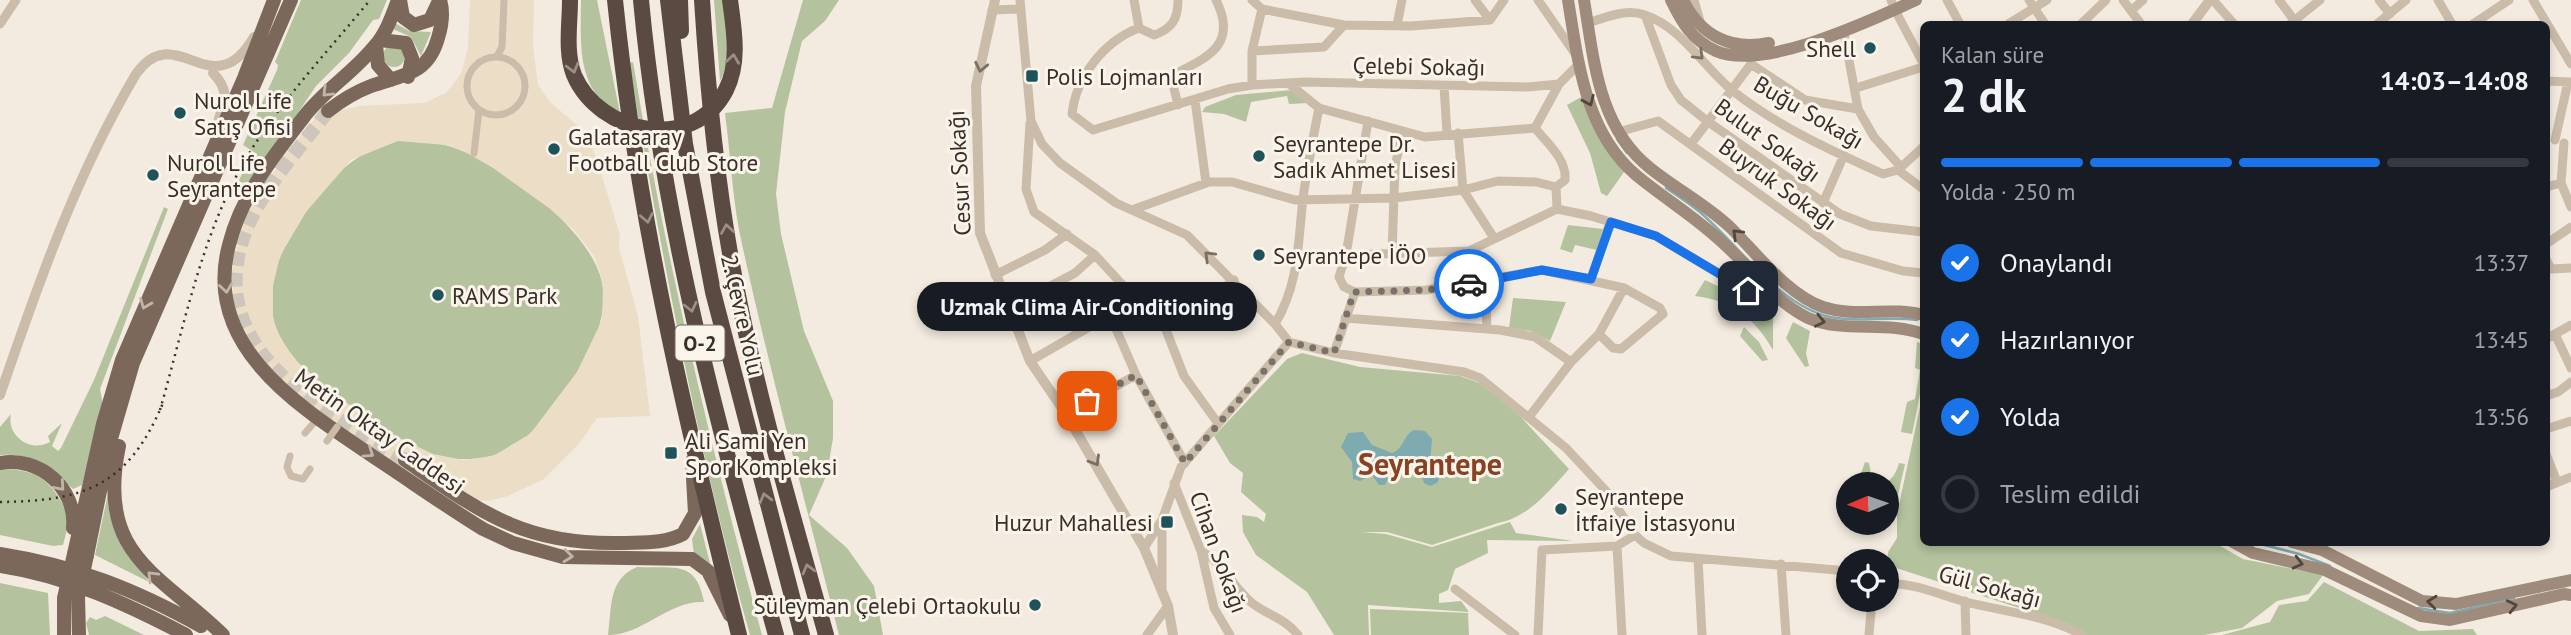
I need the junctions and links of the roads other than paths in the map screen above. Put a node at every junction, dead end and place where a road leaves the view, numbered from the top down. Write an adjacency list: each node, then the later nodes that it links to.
1 (16, 0): 66 (street)
2 (274, 0): 67 (main road)
3 (291, 0): 95 (main road)
4 (399, 0): 5 (main road); 75 (main road, Metin Oktay Caddesi)
5 (440, 0): 86 (main road)
6 (504, 0): 78 (street)
7 (570, 0): 14 (highway, one-way to 14, bridge)
8 (615, 0): 183 (highway, one-way to 183)
9 (632, 0): 76 (highway)
10 (641, 0): 76 (highway, 2. Çevre Yolu / O-2)
11 (668, 0): 93 (highway, 2. Çevre Yolu / O-2)
12 (680, 0): 93 (highway)
13 (702, 0): 229 (highway, one-way to 13)
14 (730, 0)
15 (1134, 0): 71 (street)
16 (1178, 0): 71 (street)
17 (1216, 0): 99 (street)
18 (1252, 0): 46 (street)
19 (1402, 0): 69 (street)
20 (1475, 0): 51 (street)
21 (1504, 0): 51 (street)
22 (1538, 0): 81 (street)
23 (1568, 0): 74 (main road)
24 (1584, 0): 65 (main road)
25 (1671, 0): 79 (main road)
26 (1683, 0): 70 (main road)
27 (1694, 0): 70 (street)
28 (1916, 0): 43 (main road)
29 (1947, 0): 52 (street)
30 (2029, 0): 47 (street)
31 (2047, 0): 47 (street)
32 (2106, 0): 55 (street)
33 (2123, 0): 48 (street)
34 (2143, 0): 48 (street)
35 (2211, 0): 57 (street); 58 (street)
36 (2279, 0): 59 (street)
37 (2320, 0): 60 (street)
38 (2379, 0): 49 (street)
39 (2406, 0): 49 (street)
40 (2438, 0): 62 (street)
41 (2509, 0): 63 (street)
42 (2533, 0): 64 (street)
43 (1894, 3): 73 (main road); 80 (street)
44 (994, 5): 45 (street); 145 (street, Cesur Sokağı, one-way to 145)
45 (1020, 5): 104 (street)
46 (1262, 9): 68 (street); 77 (street)
47 (2035, 9): 53 (street); 54 (street)
48 (2132, 12): 56 (street)
49 (2390, 14): 61 (street)
50 (1645, 15): 65 (street); 97 (street, Buğu Sokağı, one-way to 97); 106 (street, Bulut Sokağı)
51 (1490, 20): 69 (street)
52 (1958, 21)
53 (2013, 21)
54 (2043, 21)
55 (2084, 21)
56 (2139, 21)
57 (2194, 21)
58 (2231, 21)
59 (2293, 21)
60 (2296, 21)
61 (2381, 21)
62 (2450, 21)
63 (2478, 21)
64 (2545, 21)
65 (1587, 23): 74 (main road); 109 (main road)
66 (0, 24)
67 (263, 25): 82 (street); 95 (main road)
68 (1344, 25): 69 (street); 77 (street)
69 (1397, 25)
70 (1700, 27): 73 (main road)
71 (1139, 29): 99 (street, Çelebi Sokağı)
72 (2550, 29): 83 (street)
73 (1842, 30): 79 (main road); 96 (street)
74 (1573, 35): 81 (main road)
75 (378, 43): 86 (main road); 87 (main road); 177 (main road, Metin Oktay Caddesi, one-way to 177)
76 (646, 47): 227 (highway, 2. Çevre Yolu / O-2, one-way to 227)
77 (1252, 51): 92 (street)
78 (497, 56): 102 (street); 102 (street)
79 (1750, 59): 97 (street); 101 (street)
80 (1920, 59)
81 (1578, 61): 91 (street); 152 (main road, one-way to 152)
82 (198, 63): 85 (street); 173 (street)
83 (2571, 64)
84 (1920, 66): 96 (street)
85 (214, 73): 95 (street); 113 (street)
86 (408, 77): 87 (main road)
87 (391, 80): 103 (main road)
88 (2550, 81): 89 (street)
89 (2569, 82): 112 (street)
90 (1288, 83): 92 (street, Çelebi Sokağı); 94 (street, Çelebi Sokağı); 100 (street)
91 (1559, 84): 94 (street, Çelebi Sokağı); 107 (street)
92 (1252, 85): 98 (street, Çelebi Sokağı)
93 (677, 86): 228 (highway, 2. Çevre Yolu / O-2, one-way to 93)
94 (1444, 86): 111 (street)
95 (248, 87): 113 (main road); 153 (main road)
96 (1856, 88): 101 (street)
97 (1731, 89): 106 (street); 117 (street, Buğu Sokağı)
98 (1195, 100): 99 (street, Çelebi Sokağı); 119 (street)
99 (1178, 105)
100 (1319, 108): 105 (street); 127 (street)
101 (1858, 109): 118 (street)
102 (479, 110): 116 (street)
103 (328, 111)
104 (1031, 121): 131 (street); 135 (street)
105 (1368, 121): 108 (street); 125 (street)
106 (1707, 121): 114 (street); 128 (street, Bulut Sokağı)
107 (1535, 128): 110 (street); 123 (street)
108 (1403, 132): 111 (street); 126 (street)
109 (1618, 132): 114 (street, Buyruk Sokağı); 157 (main road, one-way to 109)
110 (1458, 133): 111 (street); 124 (street)
111 (1447, 134)
112 (2559, 141): 120 (street)
113 (216, 142): 205 (main road, one-way to 205)
114 (1691, 145): 144 (street, Buyruk Sokağı)
115 (1920, 150): 118 (street)
116 (474, 153)
117 (1844, 155): 118 (street, Buğu Sokağı); 128 (street)
118 (1899, 169): 121 (street)
119 (1206, 183): 127 (street); 131 (street)
120 (2561, 183): 122 (street); 129 (street)
121 (1920, 186)
122 (2550, 186)
123 (1556, 187): 124 (street); 130 (street)
124 (1464, 190): 126 (street); 136 (street)
125 (1355, 198): 126 (street); 127 (street); 140 (street)
126 (1394, 198): 141 (street)
127 (1303, 199): 160 (street)
128 (1824, 203): 134 (street, Bulut Sokağı)
129 (2571, 207)
130 (1557, 209): 132 (street); 136 (street)
131 (1132, 210): 147 (street, one-way to 131)
132 (1611, 222): 146 (street); 152 (street)
133 (2571, 227): 137 (street)
134 (1920, 232)
135 (1067, 234): 139 (street); 145 (street)
136 (1494, 238): 138 (street)
137 (2550, 241)
138 (1469, 251): 141 (street); 149 (street)
139 (1094, 255): 154 (street); 158 (street)
140 (1346, 255): 141 (street); 151 (street)
141 (1392, 255)
142 (2571, 268): 143 (street)
143 (2550, 269)
144 (1920, 272)
145 (995, 275): 154 (street, Cesur Sokağı)
146 (1591, 279): 148 (street); 150 (street)
147 (1234, 281): 155 (street); 160 (street)
148 (1485, 281): 149 (street); 162 (street)
149 (1471, 284): 151 (street)
150 (1624, 288): 164 (street); 164 (street)
151 (1354, 292): 159 (street)
152 (1784, 301): 163 (main road, one-way to 163)
153 (158, 306): 205 (main road); 226 (main road, one-way to 153)
154 (1009, 308): 168 (street, Cesur Sokağı)
155 (1159, 312): 158 (street); 178 (street)
156 (1110, 315): 158 (street); 168 (street); 171 (street)
157 (1920, 315)
158 (1130, 316)
159 (1345, 318): 162 (street); 167 (street)
160 (1275, 324): 166 (street)
161 (2571, 325): 165 (street)
162 (1487, 329): 169 (street)
163 (1920, 333)
164 (1599, 334): 169 (street)
165 (2550, 336): 170 (street)
166 (1289, 342): 167 (street); 178 (street)
167 (1334, 353): 176 (street)
168 (1030, 361): 175 (street, Cesur Sokağı)
169 (1572, 362): 176 (street)
170 (2571, 368)
171 (1136, 375): 175 (street); 188 (street)
172 (2571, 382): 174 (street)
173 (0, 395)
174 (2550, 395)
175 (1066, 414): 202 (street, Cesur Sokağı, one-way to 202)
176 (1529, 417): 197 (street)
177 (318, 418): 182 (street); 206 (main road, Metin Oktay Caddesi, one-way to 206)
178 (1217, 422): 188 (street)
179 (2571, 422): 181 (street)
180 (337, 427): 184 (street, bridge)
181 (2550, 428)
182 (305, 433)
183 (691, 439): 196 (main road); 221 (highway)
184 (327, 441)
185 (290, 456): 190 (street)
186 (405, 460): 196 (main road, Metin Oktay Caddesi)
187 (0, 463): 205 (main road, one-way to 205)
188 (1185, 463): 193 (street)
189 (2550, 464): 192 (street)
190 (310, 469)
191 (2571, 477): 192 (street)
192 (2557, 482): 194 (street)
193 (1173, 483): 195 (street); 203 (street, Cihan Sokağı)
194 (2550, 485)
195 (1162, 520): 202 (street); 215 (street)
196 (683, 534): 206 (main road)
197 (1635, 535): 199 (street); 208 (street)
198 (0, 546): 207 (main road)
199 (1617, 546): 235 (street); 236 (street)
200 (2240, 546): 216 (main road, one-way to 216)
201 (2307, 546): 212 (main road, one-way to 201)
202 (1144, 548): 215 (street, Cesur Sokağı)
203 (1201, 551): 232 (street, Cihan Sokağı); 233 (street)
204 (0, 554): 207 (main road)
205 (80, 554): 222 (main road, bridge); 223 (main road, bridge)
206 (687, 558): 221 (main road)
207 (31, 559): 226 (main road)
208 (1698, 559): 209 (street); 237 (street)
209 (1781, 564): 211 (street); 238 (street)
210 (0, 566): 220 (main road)
211 (1836, 570)
212 (2571, 580)
213 (1899, 584): 217 (street, Gül Sokağı)
214 (1455, 589): 234 (street)
215 (1161, 590): 218 (street, Cesur Sokağı)
216 (2571, 595)
217 (1965, 601): 240 (street); 241 (street, Gül Sokağı)
218 (1168, 606): 230 (street); 231 (street, Cesur Sokağı)
219 (1871, 612): 239 (street)
220 (150, 615): 224 (main road); 225 (main road)
221 (739, 634)
222 (64, 635)
223 (79, 635)
224 (171, 635)
225 (186, 635)
226 (220, 635)
227 (776, 635)
228 (802, 635)
229 (826, 635)
230 (1147, 635)
231 (1173, 635)
232 (1230, 635)
233 (1298, 635)
234 (1515, 635)
235 (1538, 635)
236 (1622, 635)
237 (1702, 635)
238 (1786, 635)
239 (1869, 635)
240 (1966, 635)
241 (2082, 635)

